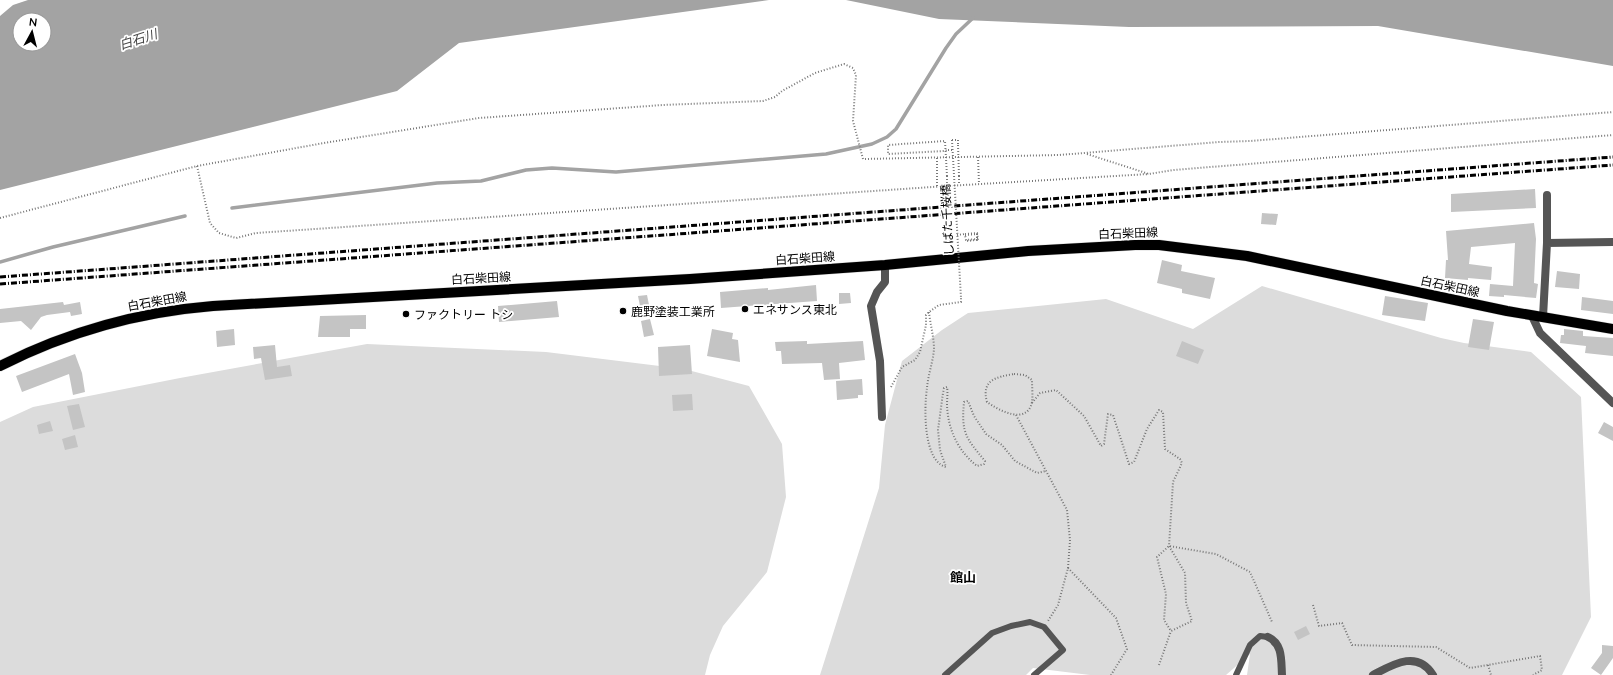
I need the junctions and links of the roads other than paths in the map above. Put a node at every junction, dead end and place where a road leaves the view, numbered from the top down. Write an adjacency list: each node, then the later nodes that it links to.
1 (1547, 195): 3 (street)
2 (1613, 242): 3 (street)
3 (1547, 243): 6 (street)
4 (885, 266): 5 (main road, 白石柴田線); 8 (main road, 白石柴田線); 10 (street)
5 (1532, 316): 6 (main road, 白石柴田線); 9 (street)
6 (1543, 317): 7 (main road, 白石柴田線)
7 (1613, 329)
8 (0, 366)
9 (1613, 403)
10 (882, 417)
11 (1268, 637): 14 (lane); 15 (street)
12 (945, 675): 13 (lane)
13 (1034, 675)
14 (1236, 675)
15 (1282, 675)
16 (1373, 675): 17 (street)
17 (1433, 675)

